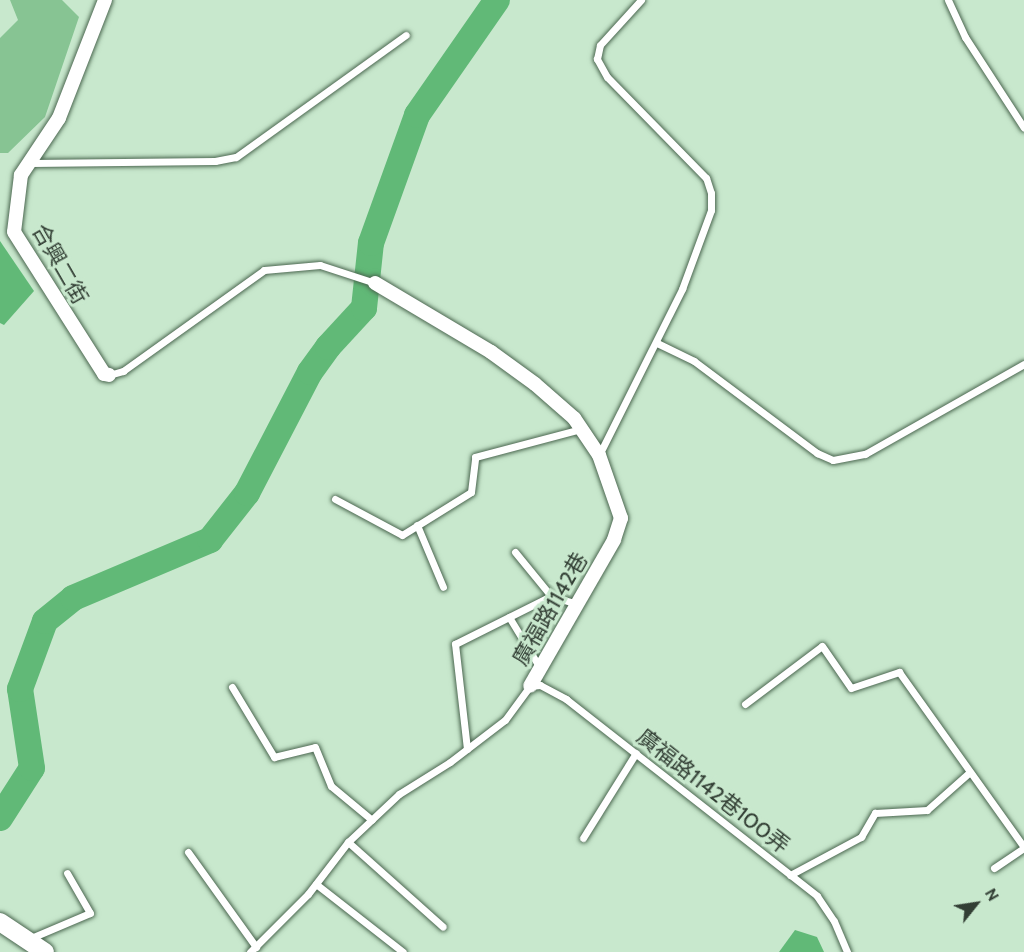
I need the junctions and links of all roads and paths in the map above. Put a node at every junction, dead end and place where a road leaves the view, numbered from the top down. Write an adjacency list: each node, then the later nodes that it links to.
1 (105, 0): 6 (street, 合興二街)
2 (641, 0): 8 (lane)
3 (948, 0): 5 (lane)
4 (406, 35): 6 (lane)
5 (1024, 128)
6 (30, 163): 10 (street, 合興二街)
7 (375, 283): 10 (lane); 11 (street, 廣福路1142巷)
8 (657, 343): 9 (lane); 12 (lane)
9 (1023, 367)
10 (110, 375)
11 (581, 429): 12 (street, 廣福路1142巷); 14 (lane)
12 (599, 455): 18 (street, 廣福路1142巷)
13 (335, 499): 14 (lane)
14 (417, 525): 16 (lane)
15 (514, 552): 17 (lane)
16 (444, 588)
17 (551, 596): 18 (lane); 19 (lane)
18 (577, 604): 20 (street, 廣福路1142巷)
19 (509, 617): 20 (lane); 24 (lane)
20 (540, 668): 21 (street, 廣福路1142巷)
21 (530, 686): 24 (lane, 廣福路1142巷); 25 (lane, 廣福路1142巷100弄)
22 (232, 687): 27 (lane)
23 (745, 704): 26 (lane)
24 (467, 749): 27 (lane, 廣福路1142巷)
25 (636, 753): 28 (lane); 34 (lane, 廣福路1142巷100弄)
26 (970, 772): 30 (lane); 34 (lane)
27 (372, 820): 29 (lane, 廣福路1142巷)
28 (583, 838)
29 (348, 842): 35 (lane, 廣福路1142巷); 37 (lane)
30 (1024, 847): 32 (lane)
31 (188, 852): 39 (lane)
32 (994, 868)
33 (67, 873): 38 (lane)
34 (790, 875): 42 (lane, 廣福路1142巷100弄)
35 (316, 884): 39 (lane, 廣福路1142巷); 41 (lane)
36 (0, 922): 38 (street)
37 (443, 927)
38 (27, 940): 40 (street)
39 (253, 950)
40 (45, 952)
41 (403, 952)
42 (847, 952)

